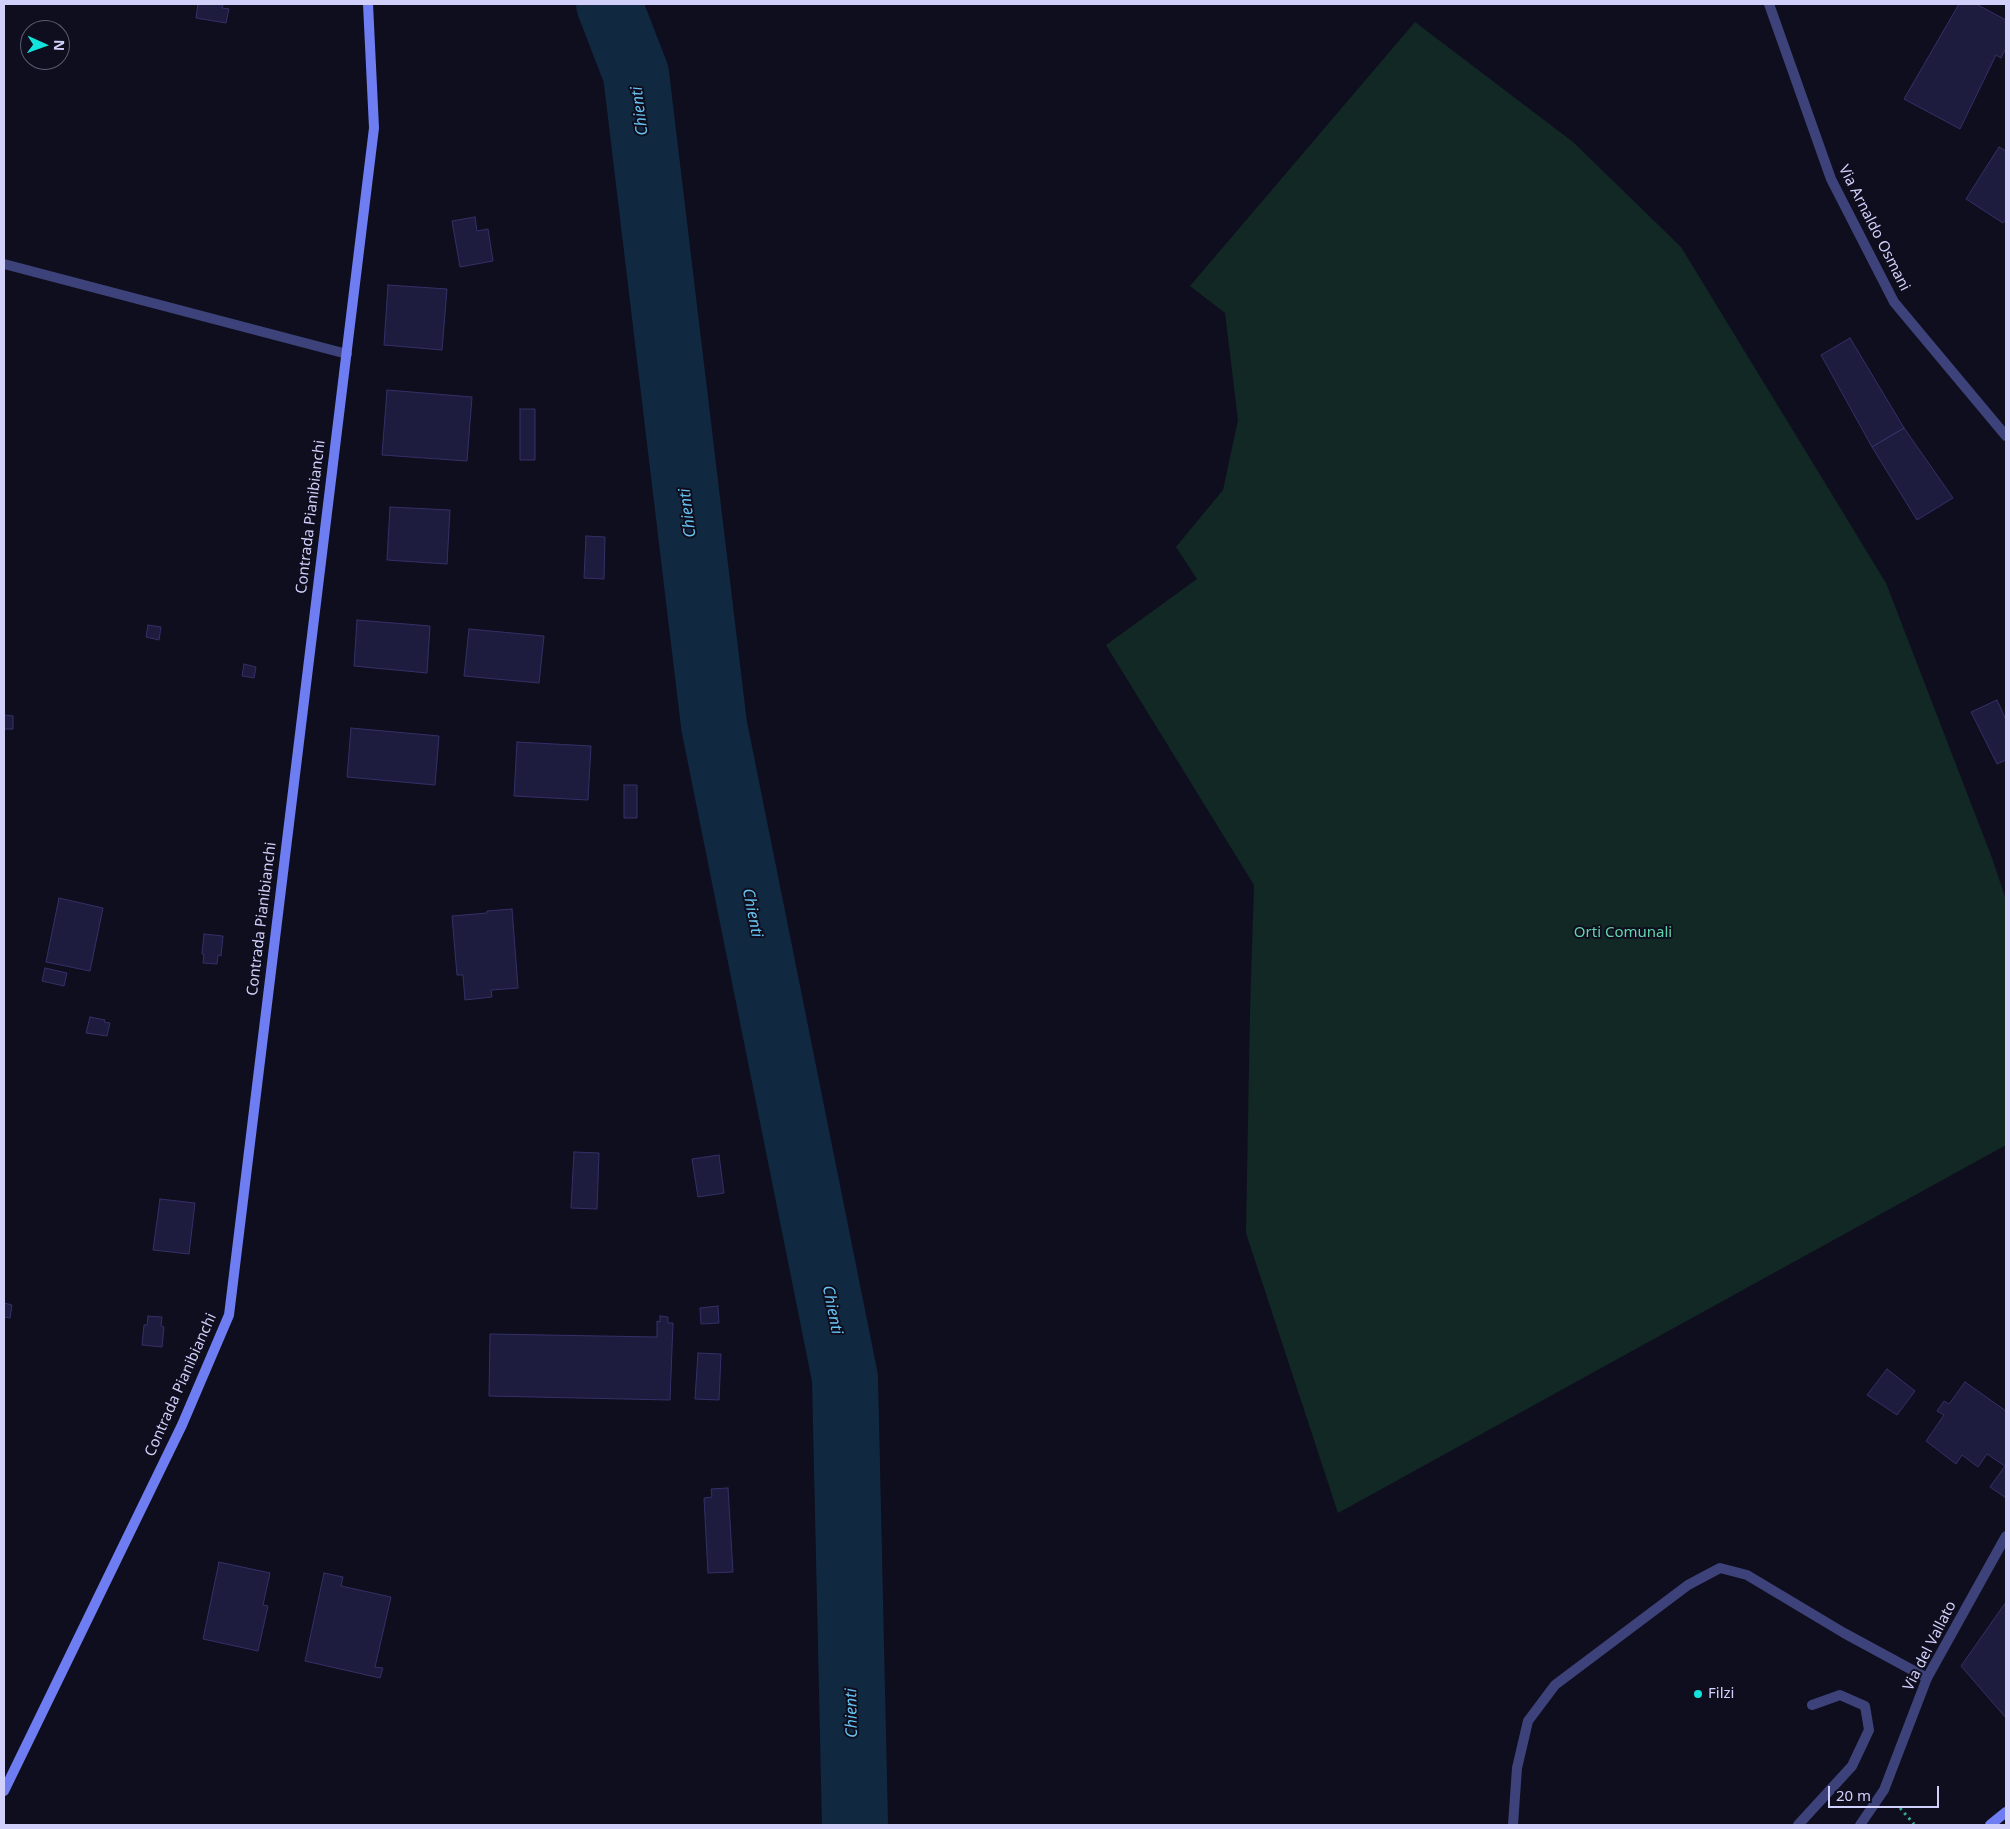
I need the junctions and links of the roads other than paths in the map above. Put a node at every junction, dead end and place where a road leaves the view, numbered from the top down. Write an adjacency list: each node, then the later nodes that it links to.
1 (368, 4): 4 (street, Contrada Pianibianchi)
2 (1769, 4): 5 (street, Via Arnaldo Osmani)
3 (4, 264): 4 (street)
4 (346, 354): 9 (street, Contrada Pianibianchi)
5 (2006, 436)
6 (2006, 1536): 7 (street, Via del Vallato)
7 (1927, 1678): 11 (street); 13 (street, Via del Vallato)
8 (1812, 1705): 12 (street)
9 (4, 1791)
10 (2006, 1812): 14 (street)
11 (1513, 1825)
12 (1798, 1825)
13 (1860, 1825)
14 (1990, 1825)

